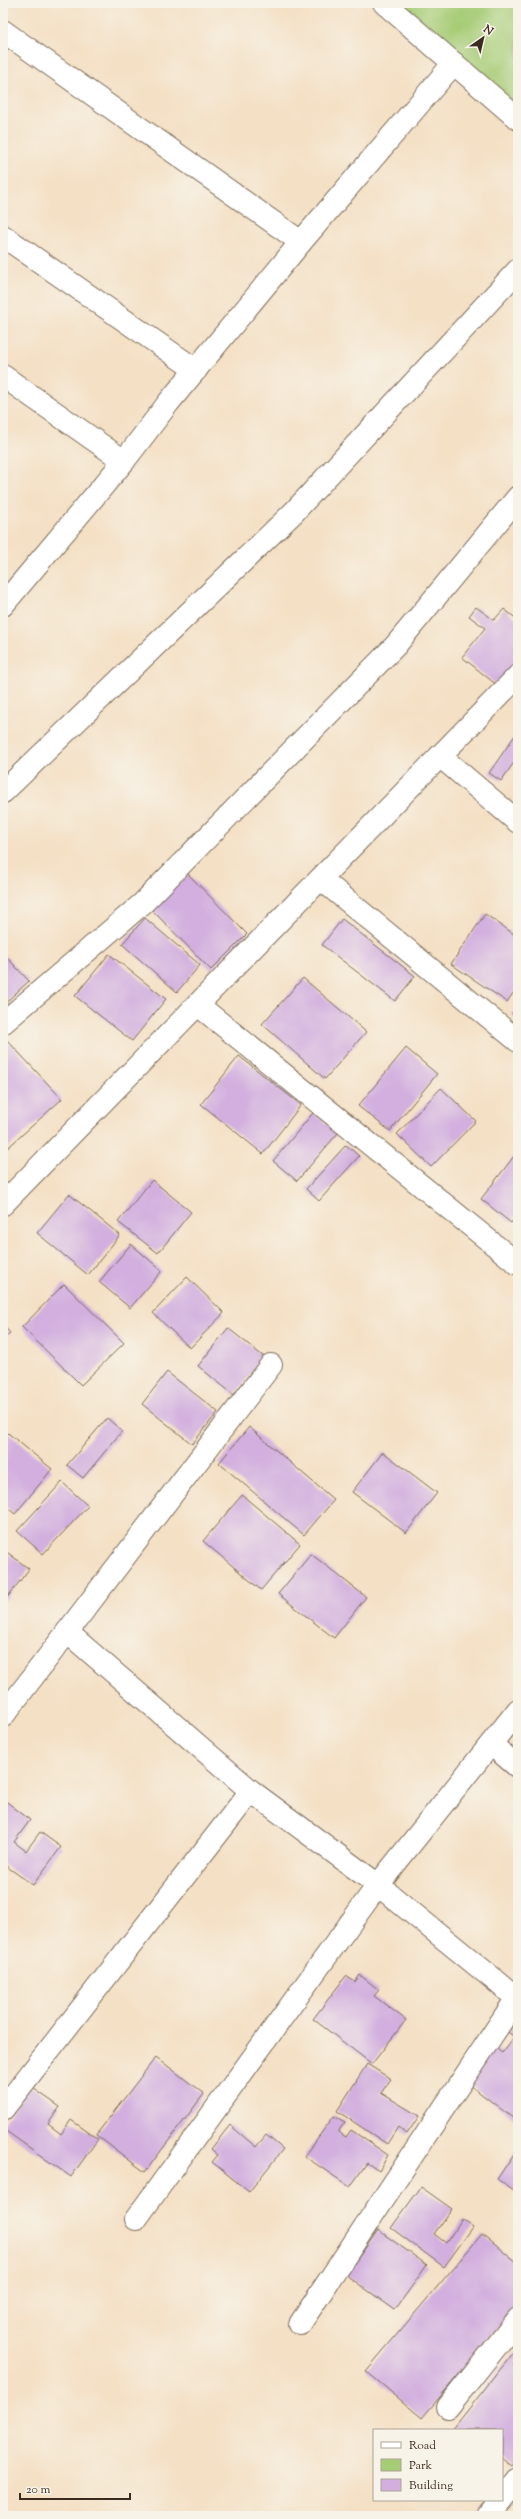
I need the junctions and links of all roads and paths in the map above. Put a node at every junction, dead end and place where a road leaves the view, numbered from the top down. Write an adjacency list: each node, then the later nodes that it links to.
1 (384, 3): 3 (street)
2 (3, 31): 6 (street)
3 (454, 63): 4 (street); 6 (street)
4 (518, 119)
5 (3, 236): 8 (street)
6 (301, 242): 8 (street)
7 (518, 270): 15 (street)
8 (196, 370): 10 (street)
9 (3, 376): 10 (street)
10 (124, 461): 12 (street)
11 (518, 497): 19 (street)
12 (3, 605)
13 (518, 676): 14 (street)
14 (440, 756): 16 (street); 17 (street)
15 (3, 792)
16 (518, 822)
17 (321, 879): 18 (street); 20 (street)
18 (198, 1005): 21 (street); 22 (street)
19 (3, 1023)
20 (518, 1041)
21 (3, 1204)
22 (518, 1264)
23 (271, 1365): 24 (street)
24 (66, 1632): 26 (street); 29 (street)
25 (518, 1710): 27 (street)
26 (3, 1716)
27 (491, 1744): 28 (street); 30 (street)
28 (518, 1767)
29 (251, 1791): 30 (street); 32 (street)
30 (378, 1885): 31 (street); 33 (street)
31 (517, 1998): 35 (street)
32 (3, 2109)
33 (136, 2219)
34 (518, 2319): 36 (street)
35 (300, 2324)
36 (448, 2407)
37 (518, 2479): 38 (street)
38 (503, 2497)
39 (499, 2501): 40 (street)
40 (488, 2516)

